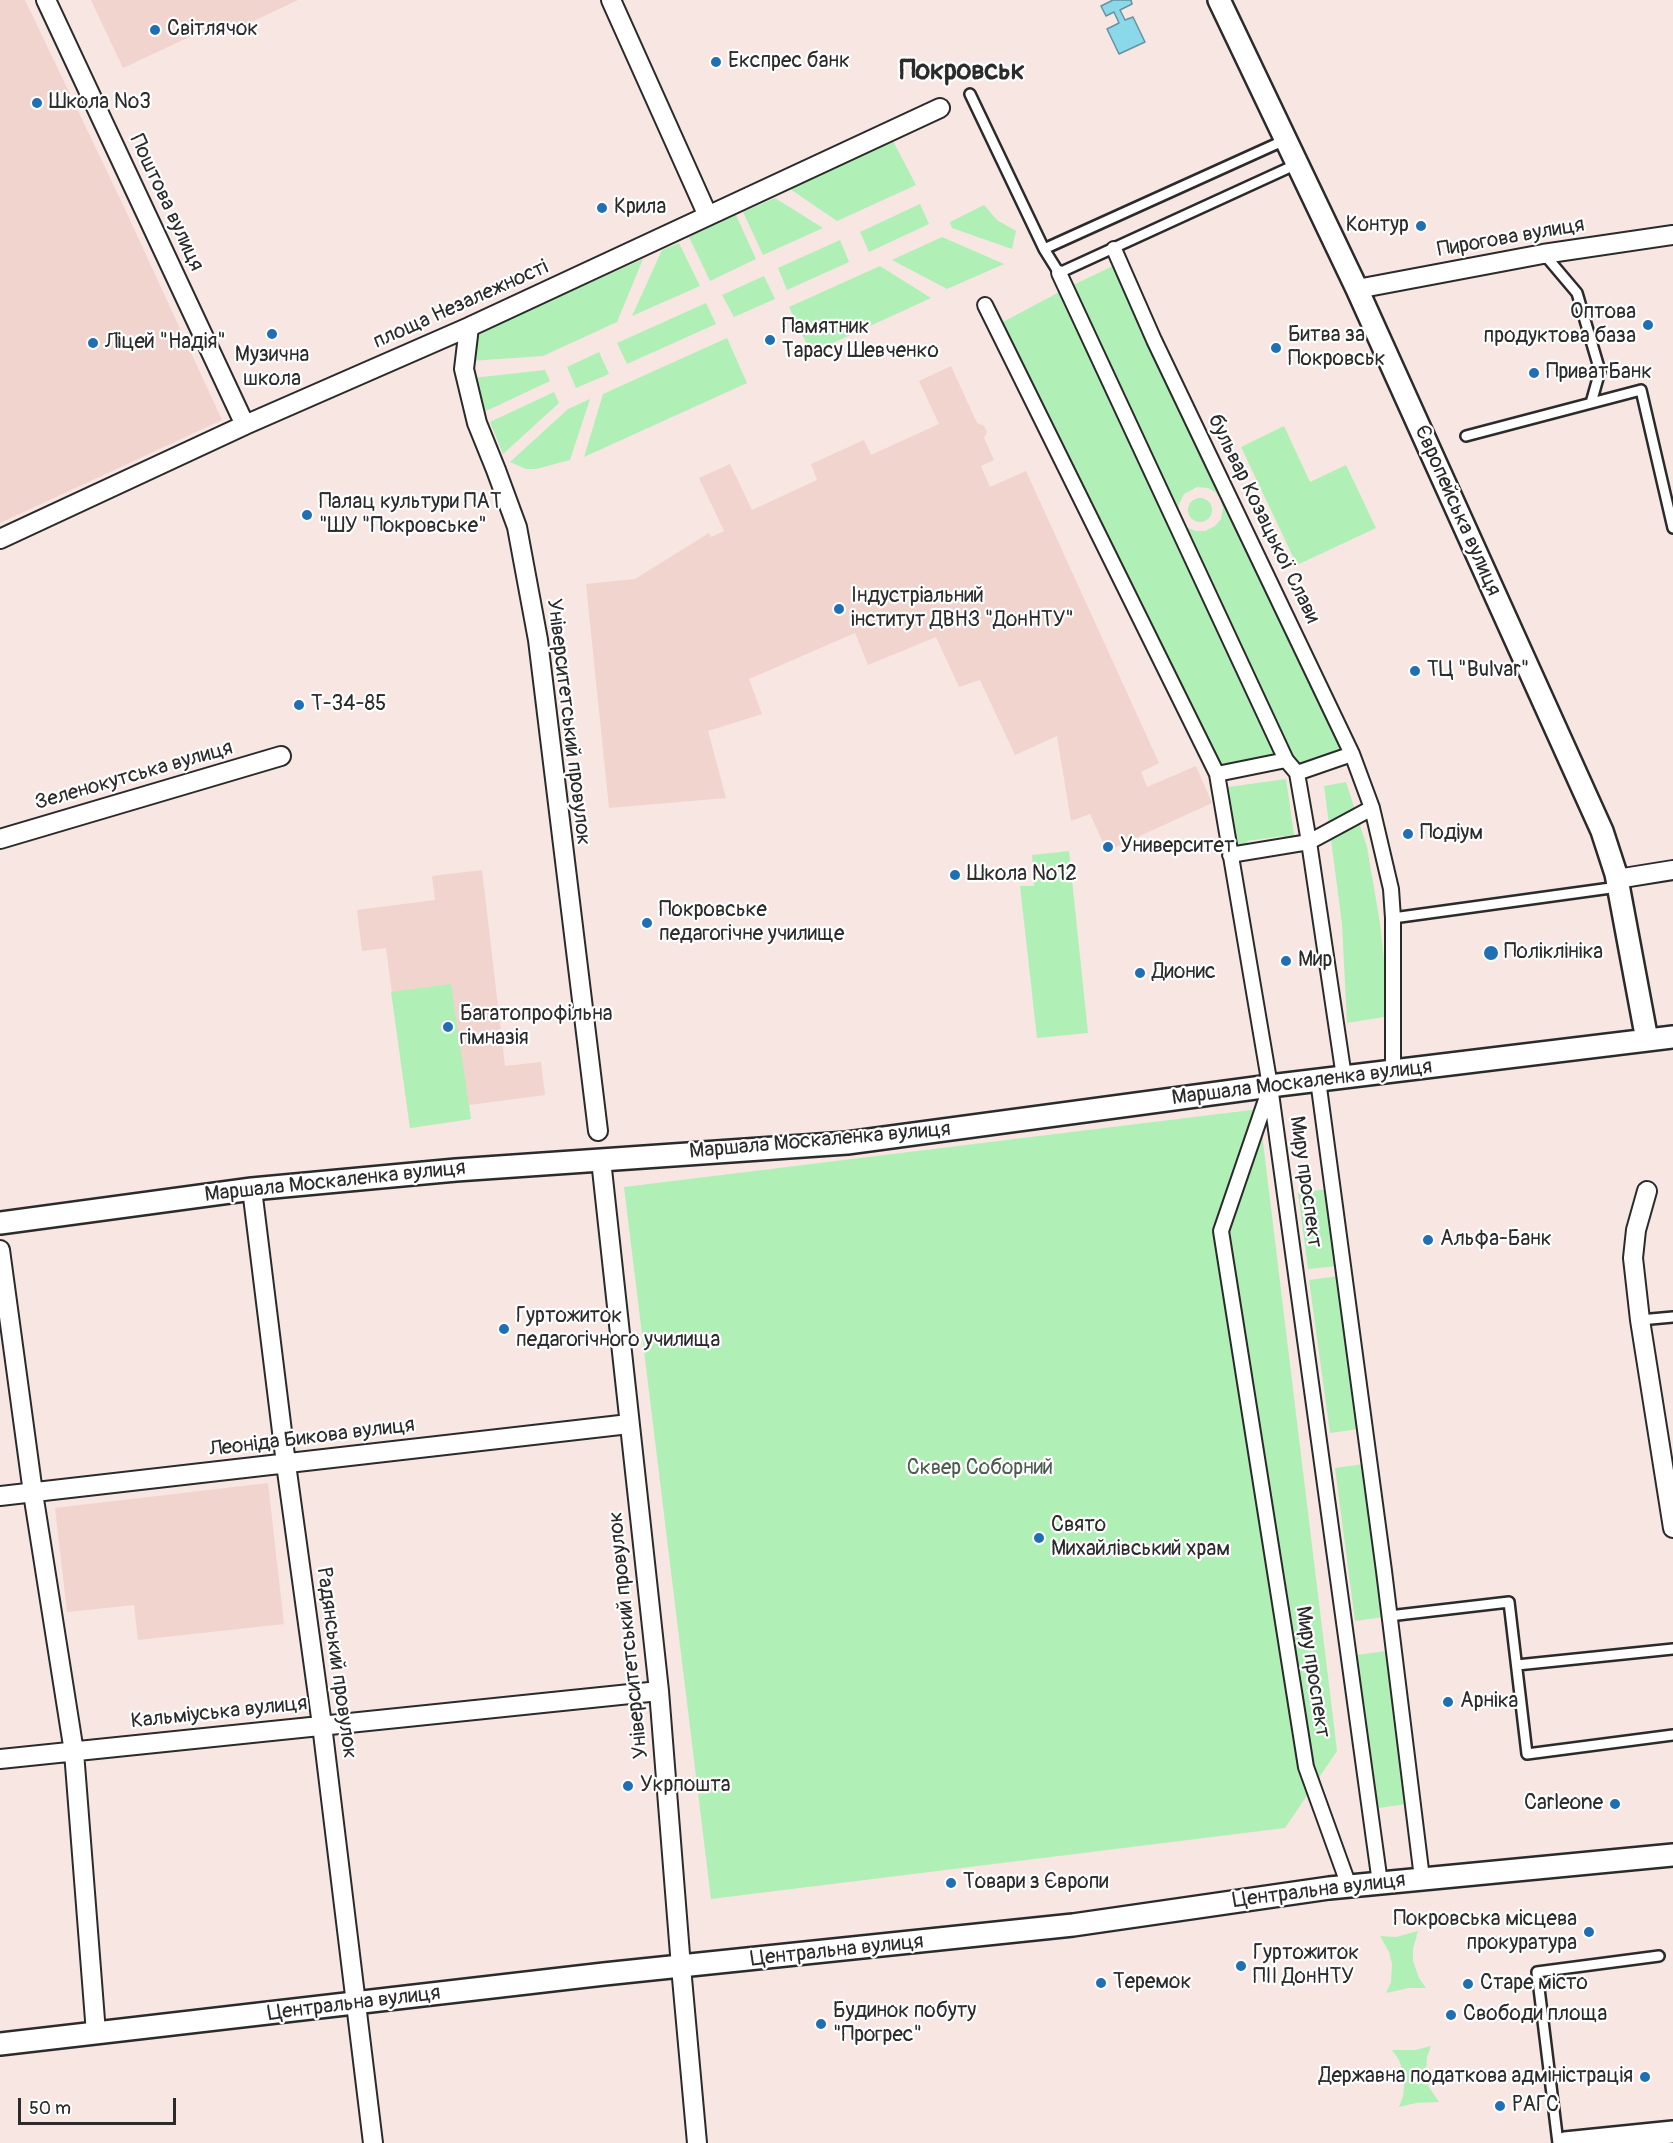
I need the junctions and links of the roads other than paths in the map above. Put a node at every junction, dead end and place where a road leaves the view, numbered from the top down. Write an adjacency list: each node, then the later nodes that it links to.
1 (46, 0): 18 (street, Поштова вулиця)
2 (611, 0): 8 (street)
3 (1219, 0): 6 (street, Європейська вулиця)
4 (970, 94): 10 (lane)
5 (940, 108): 8 (street, площа Незалежності)
6 (1286, 140): 7 (street, Європейська вулиця); 10 (lane)
7 (1297, 164): 11 (lane); 14 (street, Європейська вулиця)
8 (708, 216): 16 (street, площа Незалежності)
9 (1673, 235): 12 (street, Пирогова вулиця)
10 (1044, 249): 13 (lane)
11 (1114, 249): 13 (lane); 22 (street, бульвар Козацької Слави)
12 (1543, 254): 14 (street, Пирогова вулиця); 17 (lane)
13 (1059, 273): 24 (street)
14 (1357, 289): 32 (street, Європейська вулиця)
15 (985, 304): 26 (street)
16 (469, 327): 18 (street, площа Незалежності); 40 (street, Університетський провулок)
17 (1591, 403): 19 (lane); 20 (lane)
18 (245, 425): 21 (street, площа Незалежності)
19 (1466, 436)
20 (1673, 528)
21 (0, 539)
22 (1352, 754): 25 (street); 27 (street, бульвар Козацької Слави)
23 (281, 756): 28 (street, Зеленокутська вулиця)
24 (1286, 760): 25 (street); 26 (street)
25 (1297, 773): 29 (street)
26 (1218, 774): 30 (street)
27 (1372, 808): 29 (street); 33 (street, бульвар Козацької Слави)
28 (0, 839)
29 (1310, 842): 30 (street); 37 (street)
30 (1230, 855): 39 (street)
31 (1673, 870): 32 (street)
32 (1617, 883): 33 (lane); 35 (street, Європейська вулиця)
33 (1394, 918): 36 (street, бульвар Козацької Слави)
34 (1673, 1037): 35 (street, Маршала Москаленка вулиця)
35 (1647, 1040): 36 (street, Маршала Москаленка вулиця)
36 (1393, 1071): 37 (street, Маршала Москаленка вулиця)
37 (1344, 1077): 38 (street, Маршала Москаленка вулиця)
38 (1318, 1080): 39 (street, Маршала Москаленка вулиця); 53 (street, Миру проспект)
39 (1270, 1086): 41 (street, Маршала Москаленка вулиця); 63 (street, Миру проспект); 64 (street, Миру проспект)
40 (598, 1131)
41 (601, 1160): 42 (street, Маршала Москаленка вулиця); 48 (street, Університетський провулок)
42 (252, 1188): 44 (street, Маршала Москаленка вулиця); 49 (street, Радянський провулок)
43 (1647, 1191): 47 (street)
44 (0, 1223)
45 (0, 1250): 50 (street)
46 (1673, 1317): 47 (lane)
47 (1640, 1320): 52 (street)
48 (629, 1425): 49 (street, Леоніда Бикова вулиця); 56 (street, Університетський провулок)
49 (286, 1464): 50 (street, Леоніда Бикова вулиця); 57 (street, Радянський провулок)
50 (33, 1493): 51 (street, Леоніда Бикова вулиця); 59 (street)
51 (0, 1496)
52 (1673, 1528)
53 (1389, 1616): 55 (lane); 62 (street, Миру проспект)
54 (1673, 1649): 55 (lane)
55 (1517, 1665): 58 (lane)
56 (659, 1691): 57 (street, Кальміуська вулиця); 66 (street, Університетський провулок)
57 (322, 1725): 59 (street, Кальміуська вулиця); 67 (street, Радянський провулок)
58 (1673, 1735)
59 (74, 1752): 60 (street, Кальміуська вулиця); 68 (street)
60 (0, 1759)
61 (1673, 1855): 62 (street, Центральна вулиця)
62 (1422, 1878): 63 (street, Центральна вулиця)
63 (1380, 1883): 64 (street, Центральна вулиця)
64 (1349, 1886): 66 (street, Центральна вулиця)
65 (1659, 1956): 74 (lane)
66 (681, 1967): 67 (street, Центральна вулиця); 73 (street, Університетський провулок)
67 (357, 2003): 68 (street, Центральна вулиця); 72 (street, Радянський провулок)
68 (96, 2033): 69 (street, Центральна вулиця)
69 (0, 2044)
70 (1673, 2132): 71 (street)
71 (1614, 2140): 75 (street)
72 (373, 2143)
73 (697, 2143)
74 (1558, 2143)
75 (1564, 2143)

